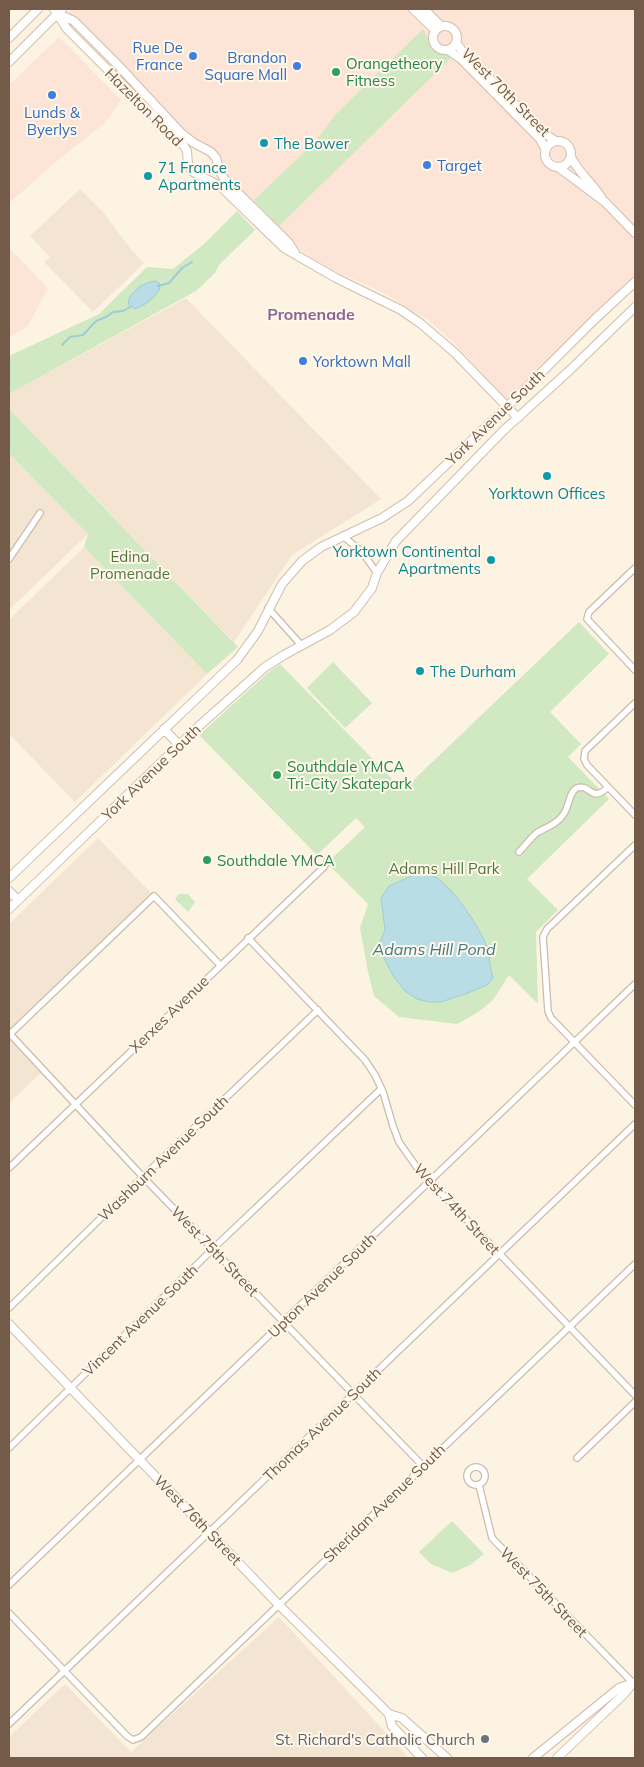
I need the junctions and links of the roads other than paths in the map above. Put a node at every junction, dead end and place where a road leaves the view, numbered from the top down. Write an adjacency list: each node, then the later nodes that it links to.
1 (38, 9): 6 (street)
2 (413, 9): 5 (street)
3 (424, 9): 5 (street)
4 (58, 10): 9 (street); 11 (street, Hazelton Road); 14 (street, Hazelton Road)
5 (438, 28): 7 (street); 8 (street)
6 (9, 38)
7 (456, 43): 8 (street); 10 (street, West 70th Street)
8 (448, 50): 12 (street, West 70th Street)
9 (9, 62)
10 (556, 140): 12 (street); 13 (street)
11 (201, 147): 14 (street); 15 (street, Hazelton Road)
12 (546, 150): 16 (street)
13 (571, 157): 16 (street); 18 (street)
14 (188, 159): 17 (street, Hazelton Road)
15 (218, 165): 17 (street); 20 (street, Hazelton Road)
16 (558, 167): 18 (street)
17 (203, 177): 20 (street, Hazelton Road)
18 (605, 202): 19 (street)
19 (635, 233)
20 (297, 254): 23 (street, Hazelton Road)
21 (635, 282): 23 (street, York Avenue South)
22 (635, 307): 24 (street, York Avenue South)
23 (507, 407): 24 (street, Hazelton Road); 26 (street, York Avenue South)
24 (518, 418): 29 (street, York Avenue South)
25 (40, 513): 27 (street)
26 (343, 536): 29 (street); 30 (street, York Avenue South)
27 (9, 560)
28 (635, 568): 32 (street)
29 (377, 573): 31 (street, York Avenue South)
30 (268, 608): 31 (street); 34 (street, York Avenue South)
31 (302, 646): 35 (street, York Avenue South)
32 (635, 670)
33 (635, 703): 36 (street)
34 (164, 729): 35 (street); 41 (street, York Avenue South)
35 (179, 745): 43 (street, York Avenue South)
36 (608, 787): 37 (street); 39 (street)
37 (635, 815)
38 (635, 845): 49 (street)
39 (520, 852)
40 (328, 860): 45 (street, Xerxes Avenue)
41 (9, 878)
42 (9, 891): 43 (street)
43 (18, 900): 44 (street, York Avenue South)
44 (9, 909)
45 (248, 938): 46 (street, Xerxes Avenue); 48 (street, West 74th Street)
46 (220, 965): 51 (street, Xerxes Avenue); 51 (street, West 75th Street)
47 (635, 984): 49 (street, Upton Avenue South)
48 (318, 1010): 50 (street, West 74th Street); 55 (street, Washburn Avenue South)
49 (574, 1042): 52 (street); 56 (street, Upton Avenue South)
50 (381, 1089): 56 (street, West 74th Street); 57 (street, Vincent Avenue South)
51 (76, 1104): 54 (street, Xerxes Avenue); 55 (street, West 75th Street)
52 (635, 1105)
53 (635, 1124): 58 (street, Thomas Avenue South)
54 (9, 1168)
55 (144, 1177): 57 (street, West 75th Street); 60 (street, Washburn Avenue South)
56 (429, 1182): 58 (street, West 74th Street); 61 (street, Upton Avenue South)
57 (213, 1248): 61 (street, West 75th Street); 64 (street, Vincent Avenue South)
58 (500, 1254): 63 (street, West 74th Street); 65 (street, Thomas Avenue South)
59 (635, 1264): 63 (street, Sheridan Avenue South)
60 (9, 1308)
61 (284, 1321): 65 (street, West 75th Street); 70 (street, Upton Avenue South)
62 (9, 1324): 64 (street, West 76th Street)
63 (570, 1327): 66 (street, West 74th Street); 71 (street, Sheridan Avenue South)
64 (70, 1388): 68 (street, Vincent Avenue South); 70 (street, West 76th Street)
65 (353, 1393): 71 (street, West 75th Street); 73 (street, Thomas Avenue South)
66 (635, 1395)
67 (635, 1402): 69 (street)
68 (9, 1448)
69 (577, 1458)
70 (139, 1460): 73 (street, West 76th Street); 74 (street, Upton Avenue South)
71 (423, 1466): 75 (street, Sheridan Avenue South)
72 (478, 1485): 78 (street, West 75th Street)
73 (210, 1533): 75 (street, West 76th Street); 77 (street, Thomas Avenue South)
74 (9, 1585)
75 (278, 1604): 77 (street, Sheridan Avenue South); 79 (street, West 76th Street)
76 (9, 1613): 77 (street)
77 (65, 1672): 80 (street, Thomas Avenue South)
78 (635, 1683): 83 (street); 84 (street)
79 (389, 1714): 81 (street, West 76th Street); 82 (street, West 76th Street)
80 (9, 1724)
81 (422, 1758)
82 (447, 1758)
83 (533, 1758)
84 (557, 1758)

